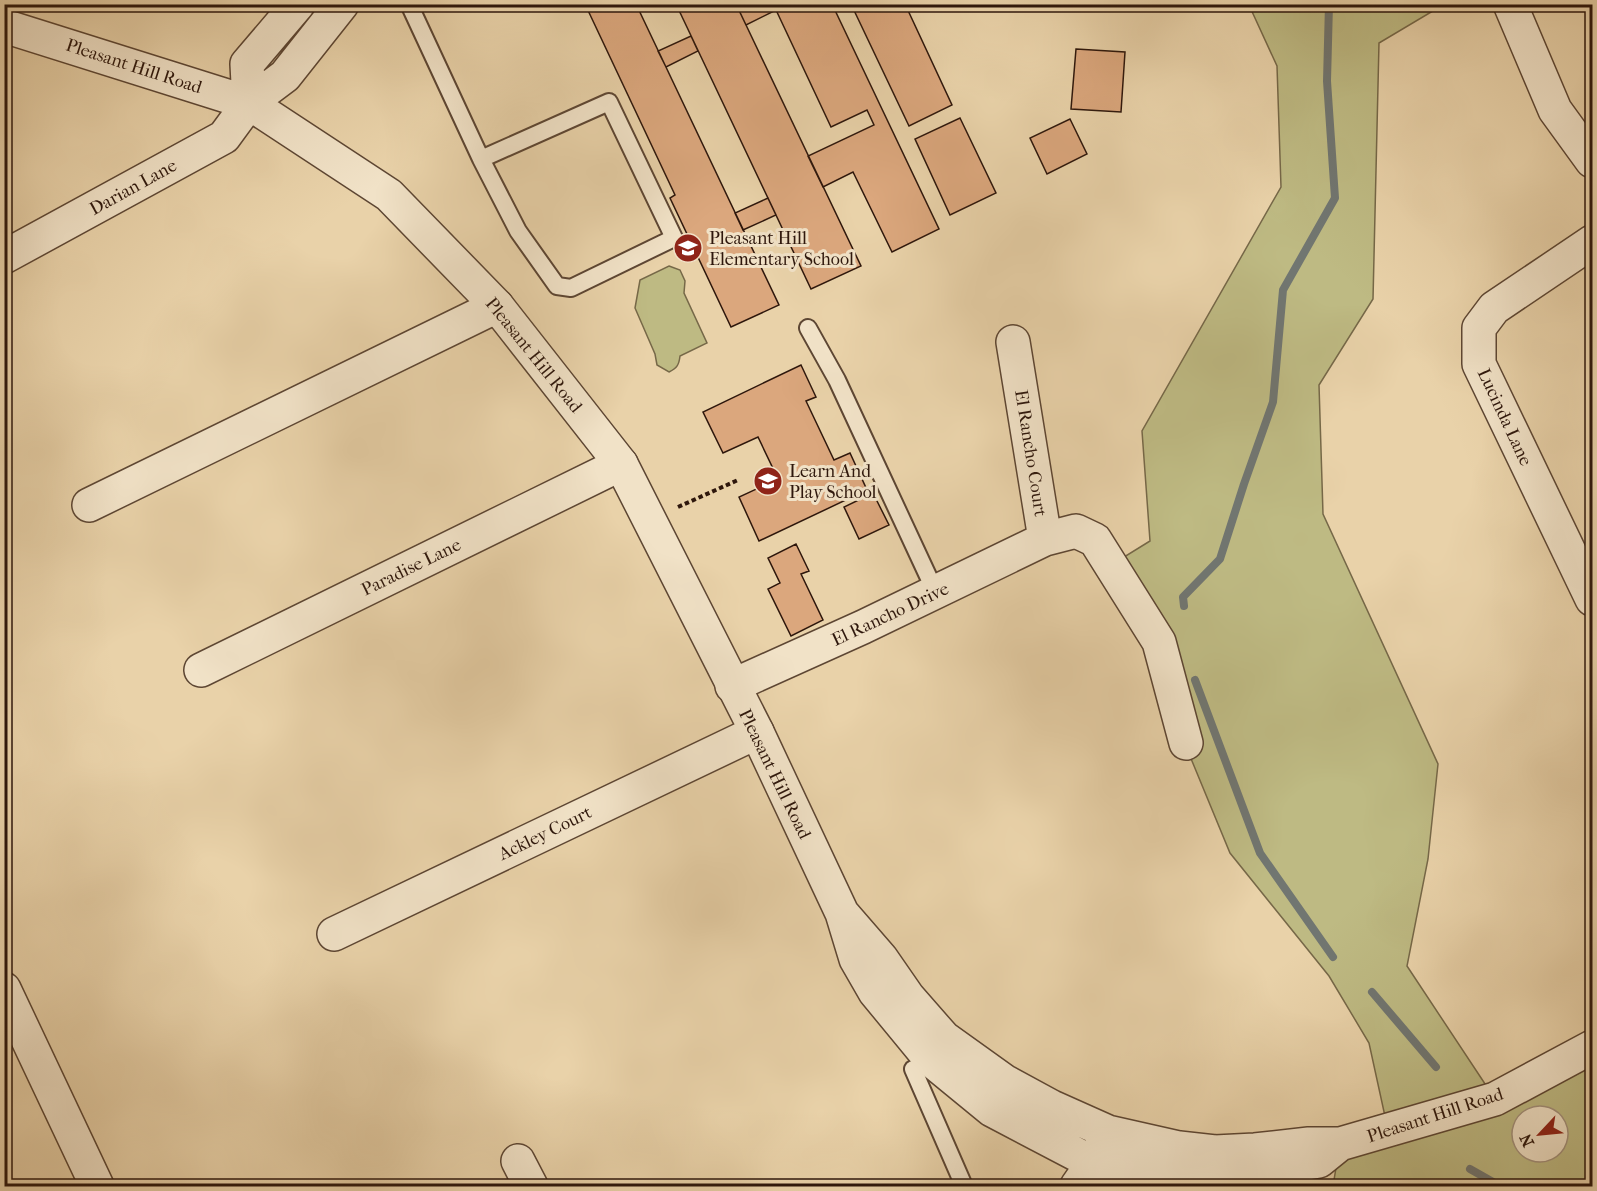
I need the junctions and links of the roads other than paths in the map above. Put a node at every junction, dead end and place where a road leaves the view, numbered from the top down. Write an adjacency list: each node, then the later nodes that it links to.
1 (298, 4): 6 (street)
2 (342, 4): 6 (street, Darian Lane)
3 (409, 4): 7 (lane)
4 (1510, 4): 8 (street)
5 (4, 26): 6 (street, Pleasant Hill Road)
6 (249, 103): 10 (street, Darian Lane); 11 (street, Pleasant Hill Road)
7 (481, 159): 7 (lane)
8 (1593, 161)
9 (1593, 242): 18 (street, Lucinda Lane)
10 (4, 257)
11 (497, 306): 14 (street, Pleasant Hill Road); 15 (street)
12 (808, 328): 17 (lane)
13 (1013, 342): 16 (street, El Rancho Court)
14 (621, 464): 19 (street, Paradise Lane); 20 (street, Pleasant Hill Road)
15 (90, 505)
16 (1046, 539): 17 (street, El Rancho Drive); 22 (street, El Rancho Court)
17 (935, 591): 20 (street, El Rancho Drive)
18 (1593, 599)
19 (201, 670)
20 (732, 686): 21 (street, Pleasant Hill Road)
21 (757, 732): 23 (street, Pleasant Hill Road); 24 (street, Ackley Court)
22 (1185, 743)
23 (842, 913): 28 (street, Pleasant Hill Road); 30 (street, Pleasant Hill Road)
24 (334, 934)
25 (4, 989): 31 (street)
26 (1593, 1047): 29 (street, Pleasant Hill Road)
27 (913, 1069): 32 (lane)
28 (1108, 1132): 29 (street, Pleasant Hill Road); 30 (street)
29 (1340, 1144): 30 (street, Pleasant Hill Road)
30 (1085, 1175)
31 (97, 1186)
32 (964, 1186)

